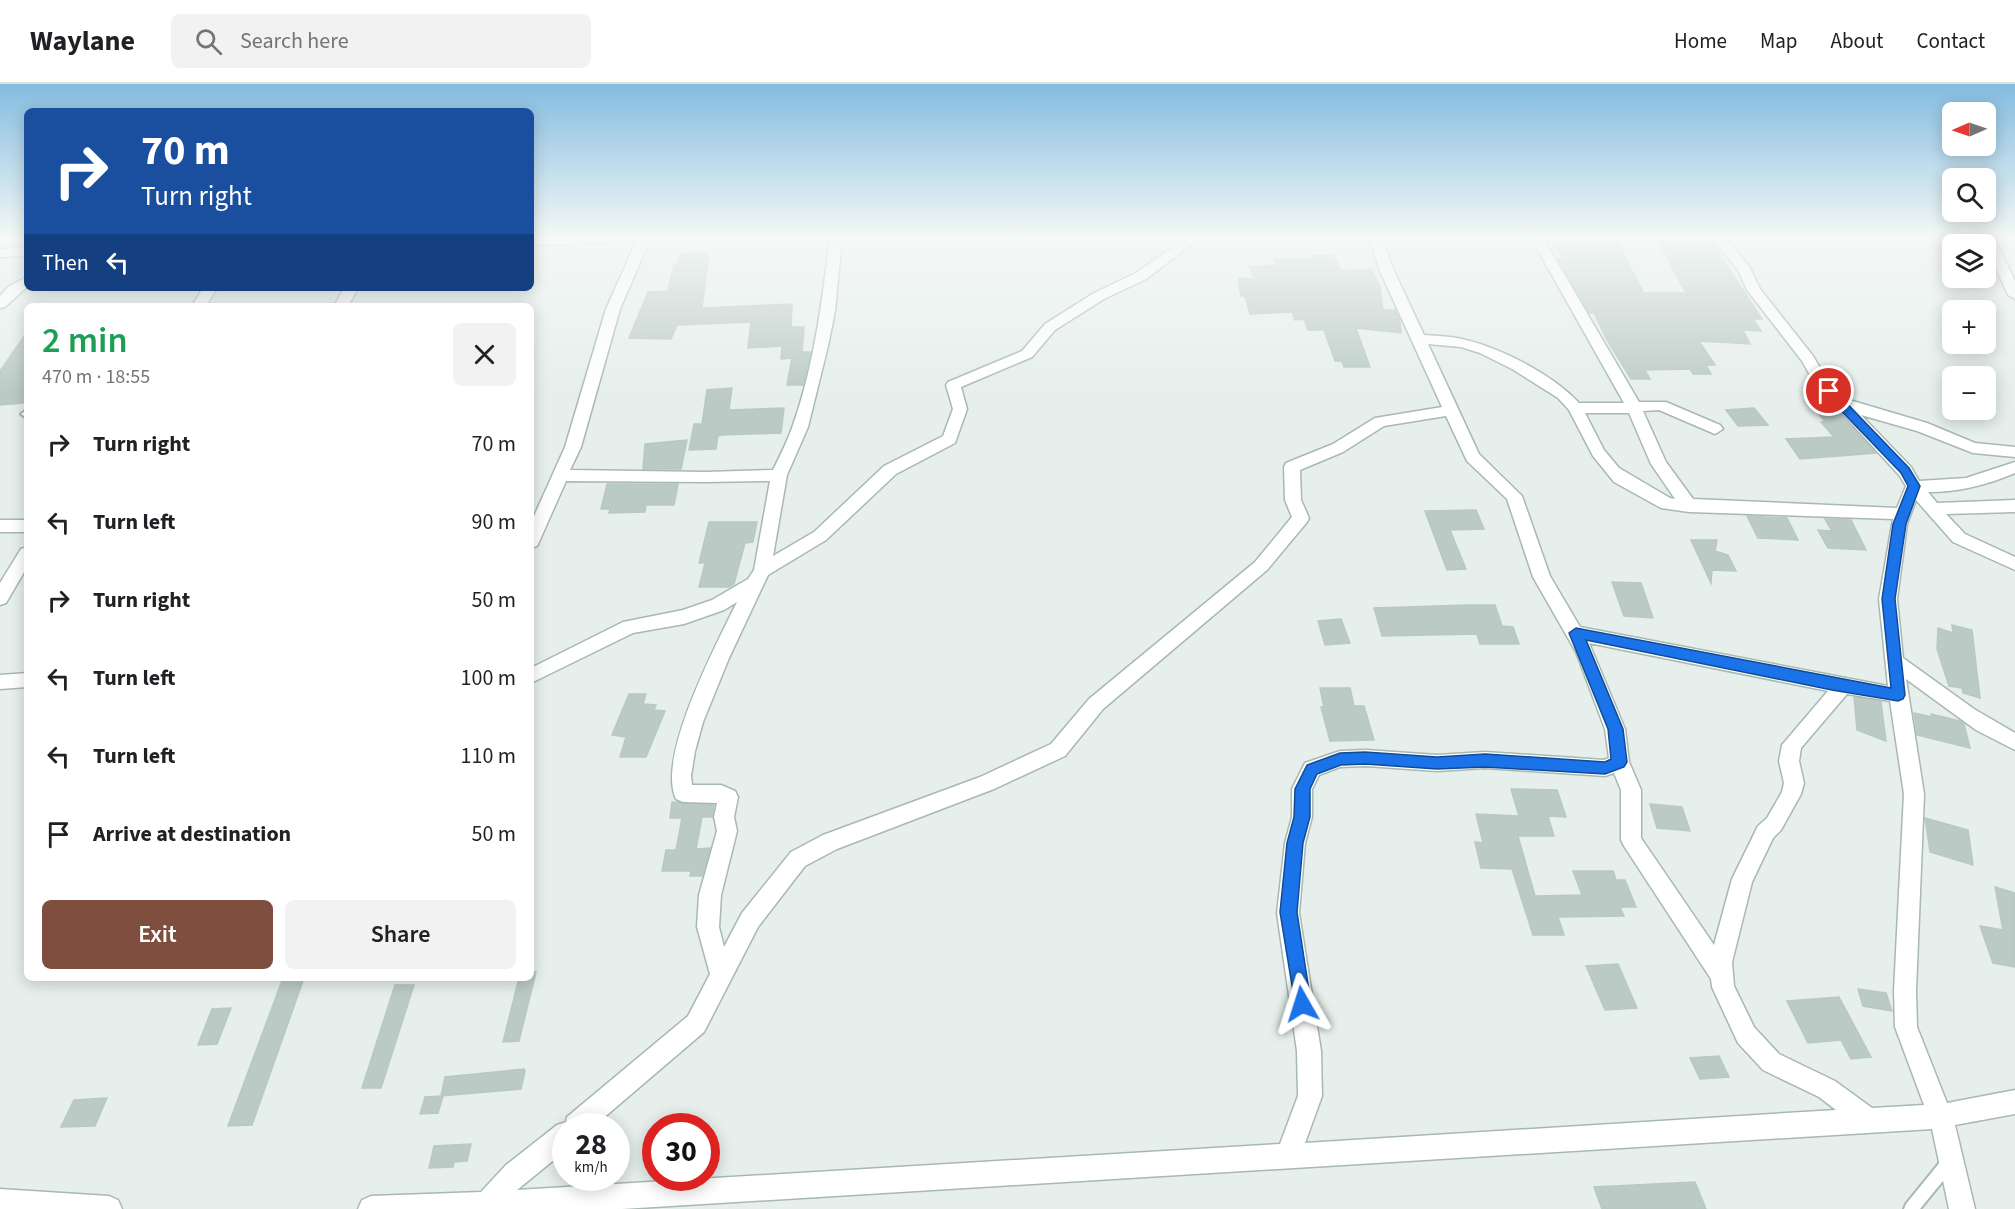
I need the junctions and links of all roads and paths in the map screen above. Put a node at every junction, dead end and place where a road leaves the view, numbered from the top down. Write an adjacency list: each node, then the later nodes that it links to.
1 (13, 290): 8 (street)
2 (621, 290): 17 (street)
3 (830, 290): 18 (street)
4 (1111, 290): 29 (street)
5 (1397, 290): 9 (street)
6 (1567, 290): 11 (street)
7 (1754, 290): 10 (street)
8 (0, 304)
9 (1419, 339): 12 (street); 13 (street)
10 (1839, 401): 15 (street); 19 (street)
11 (1635, 407): 12 (street); 14 (street); 20 (street)
12 (1575, 408): 20 (street)
13 (1452, 410): 31 (street); 40 (street)
14 (1714, 429)
15 (2015, 452)
16 (2015, 467): 19 (street)
17 (560, 475): 18 (street); 26 (street)
18 (779, 475): 29 (street)
19 (1914, 486): 22 (street); 23 (street)
20 (1689, 506): 23 (street)
21 (2015, 506): 22 (street)
22 (1933, 509): 28 (street)
23 (1904, 514): 32 (street)
24 (0, 526): 25 (street)
25 (24, 526)
26 (534, 535)
27 (24, 558): 30 (street)
28 (2015, 564)
29 (758, 578): 33 (street); 40 (street)
30 (0, 598)
31 (1576, 633): 36 (street); 39 (street)
32 (1894, 661): 37 (street); 38 (street)
33 (534, 674)
34 (24, 680): 35 (street)
35 (0, 682)
36 (1843, 686): 37 (street); 41 (street)
37 (1898, 695): 44 (street)
38 (2015, 742)
39 (1619, 762): 41 (street); 47 (street)
40 (721, 973): 43 (street)
41 (1722, 977): 45 (street)
42 (2015, 1102): 44 (street)
43 (591, 1113)
44 (1941, 1116): 45 (street); 48 (street)
45 (1868, 1120): 47 (street)
46 (552, 1145): 50 (street)
47 (1288, 1156): 50 (street)
48 (1951, 1160): 53 (lane); 54 (street)
49 (0, 1202): 51 (street)
50 (493, 1206): 52 (street)
51 (109, 1209)
52 (371, 1209)
53 (1911, 1209)
54 (1962, 1209)

